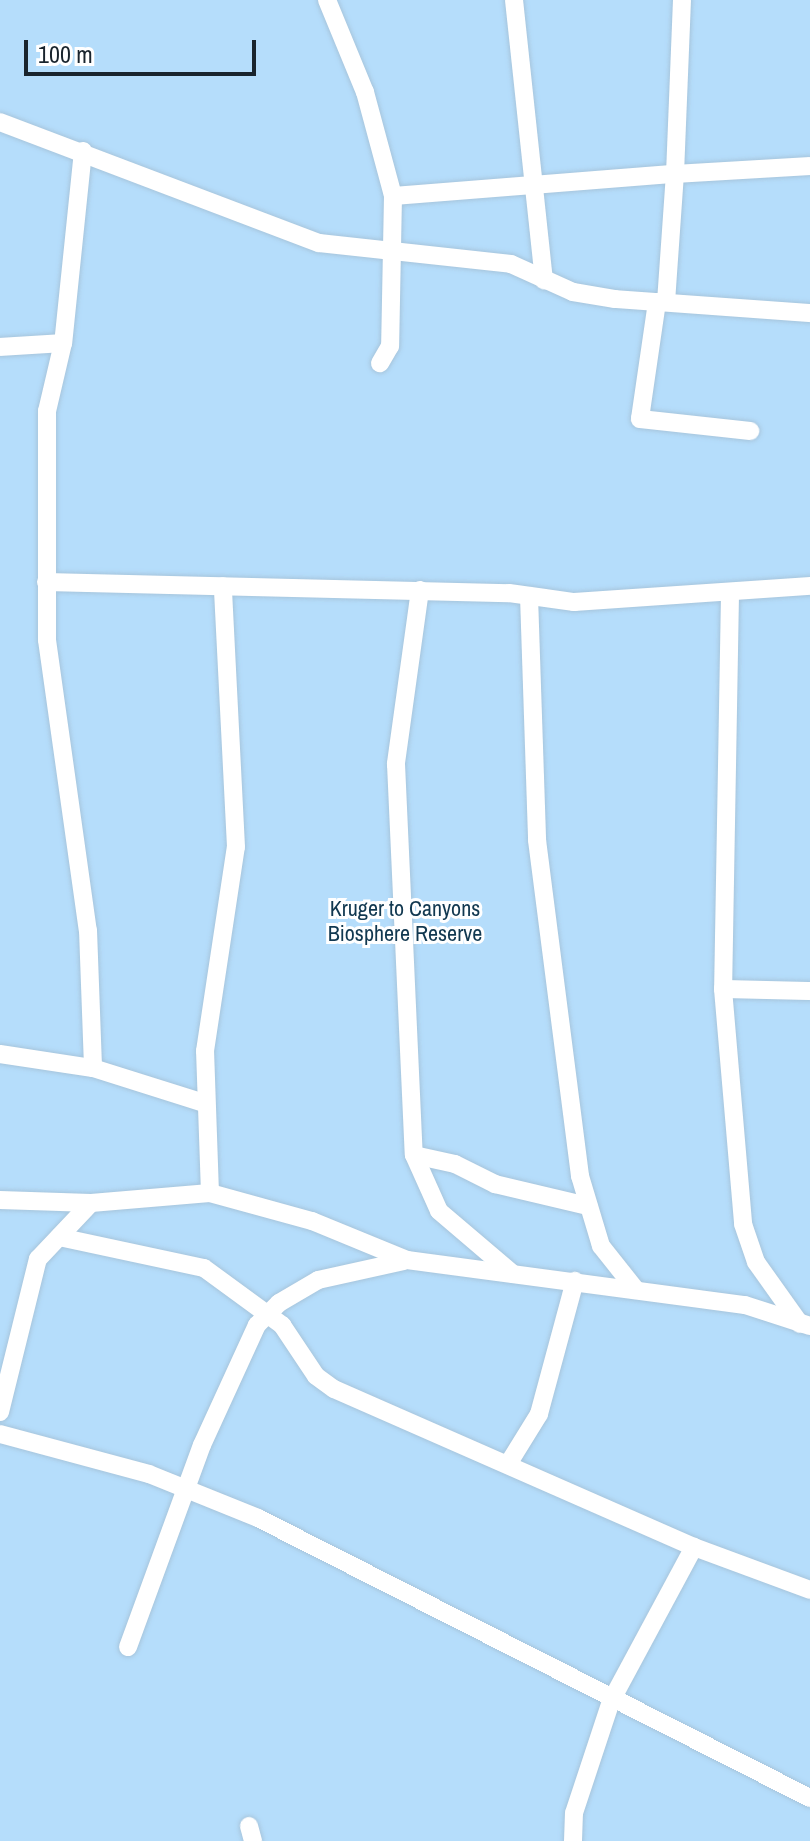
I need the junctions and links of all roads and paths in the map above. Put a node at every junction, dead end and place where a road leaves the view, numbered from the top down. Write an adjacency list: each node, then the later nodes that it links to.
1 (327, 0): 9 (street)
2 (514, 0): 8 (street)
3 (682, 0): 7 (street)
4 (0, 122): 5 (street)
5 (83, 151): 10 (street); 14 (street)
6 (810, 166): 7 (street)
7 (675, 174): 8 (street); 12 (street)
8 (537, 183): 9 (street); 11 (street)
9 (393, 196): 10 (street)
10 (395, 250): 11 (street); 16 (street)
11 (544, 280): 12 (street)
12 (661, 302): 13 (street); 17 (street)
13 (810, 313)
14 (63, 343): 15 (street); 18 (street)
15 (0, 347)
16 (380, 363)
17 (750, 431)
18 (46, 582): 19 (street); 27 (street)
19 (223, 586): 21 (street); 28 (street)
20 (810, 586): 22 (street)
21 (420, 590): 23 (street); 29 (street)
22 (730, 594): 23 (street); 24 (street)
23 (529, 596): 33 (street)
24 (723, 989): 25 (street); 40 (street)
25 (810, 991)
26 (0, 1054): 27 (street)
27 (93, 1068): 28 (street)
28 (204, 1103): 30 (street)
29 (414, 1155): 33 (street); 36 (street)
30 (210, 1193): 32 (street); 35 (street)
31 (0, 1200): 32 (street)
32 (91, 1203): 34 (street)
33 (588, 1206): 38 (street)
34 (59, 1237): 39 (street); 41 (street)
35 (407, 1260): 36 (street); 39 (street)
36 (513, 1274): 37 (street)
37 (575, 1281): 38 (street); 43 (street)
38 (636, 1290): 40 (street)
39 (266, 1313): 43 (street); 44 (street)
40 (805, 1325)
41 (0, 1412)
42 (0, 1434): 44 (street)
43 (510, 1461): 45 (street)
44 (187, 1488): 47 (street); 48 (street)
45 (694, 1547): 46 (street); 48 (street)
46 (810, 1590)
47 (128, 1647)
48 (611, 1701): 49 (street); 50 (street)
49 (810, 1798)
50 (573, 1841)

